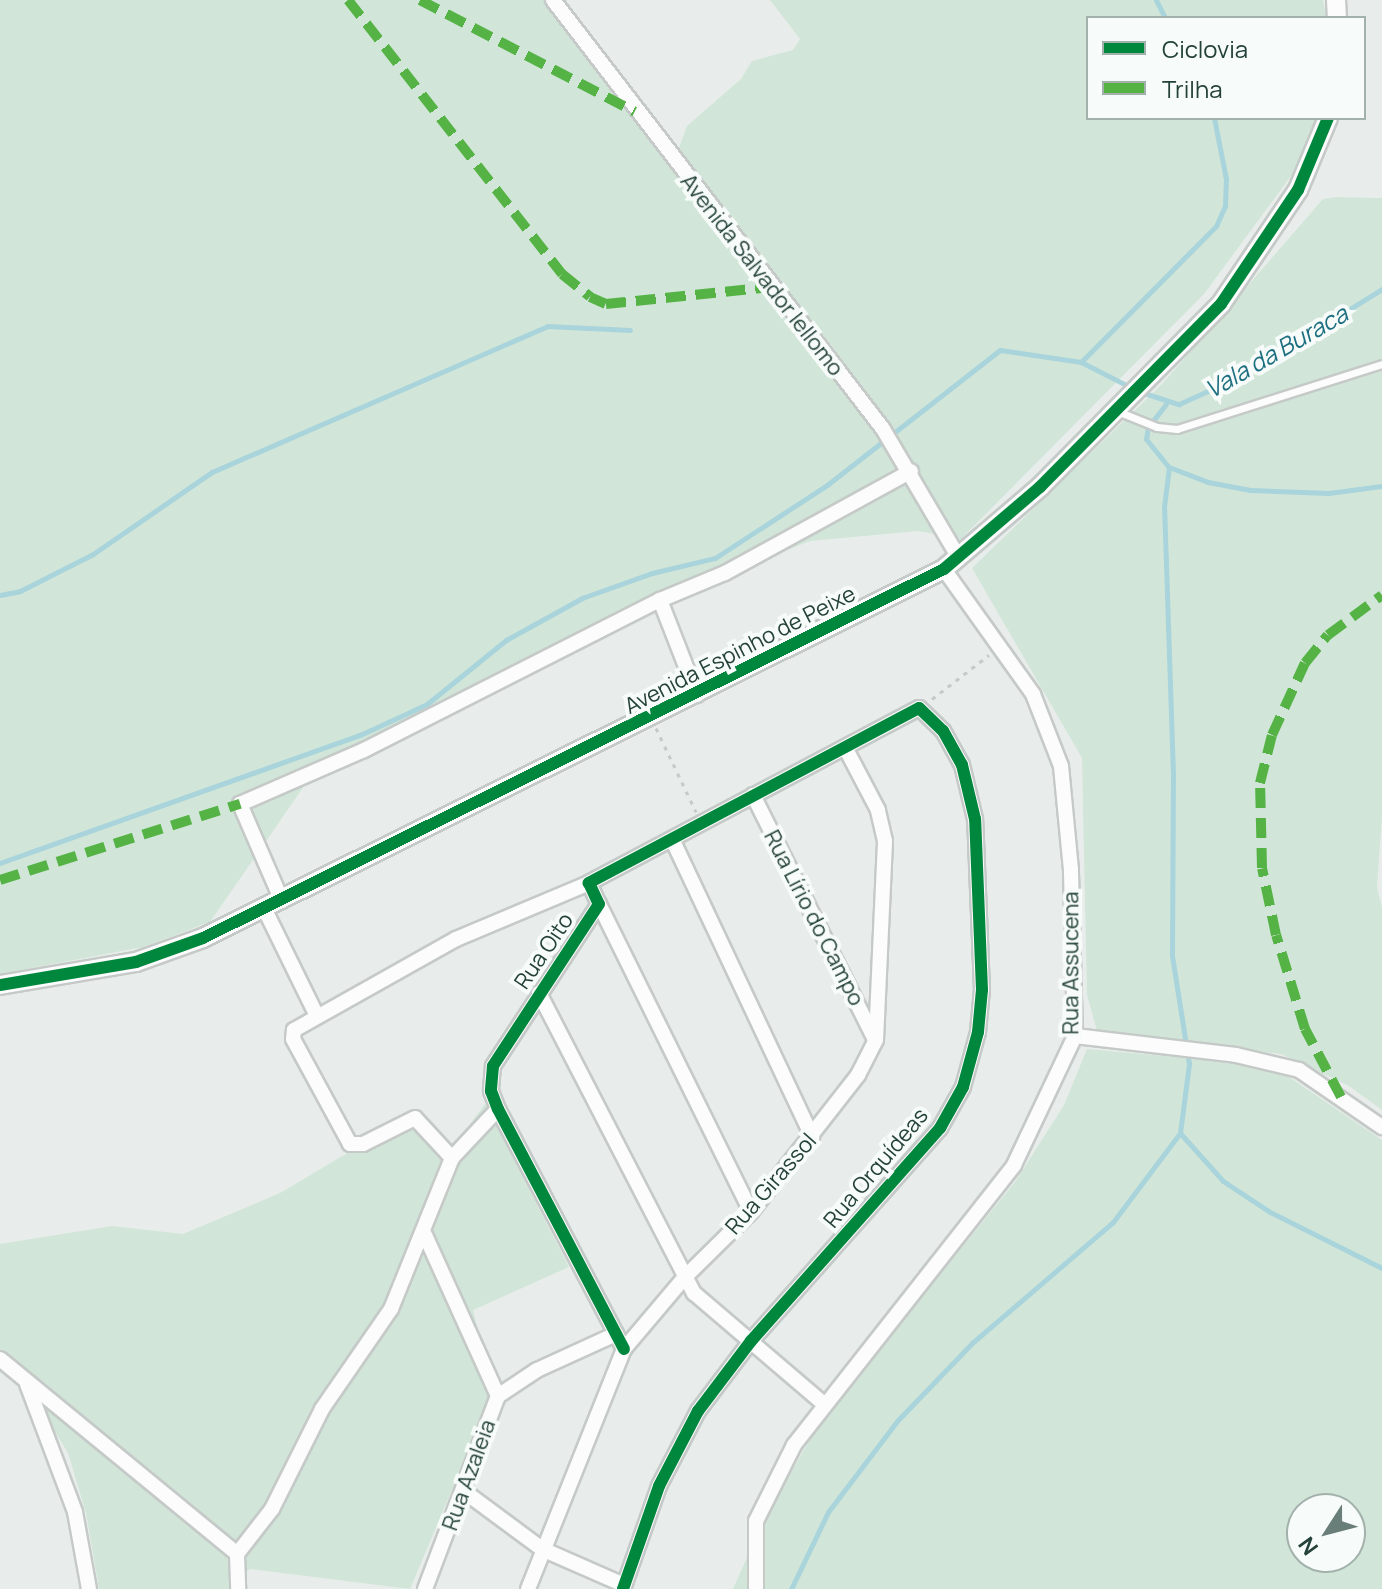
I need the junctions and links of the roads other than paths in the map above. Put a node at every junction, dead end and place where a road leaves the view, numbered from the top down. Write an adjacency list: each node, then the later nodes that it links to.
1 (553, 0): 5 (street, Avenida Salvador Iellomo)
2 (1327, 120): 4 (street, Avenida Espinho de Peixe)
3 (1382, 364): 4 (lane)
4 (1116, 411): 6 (street, Avenida Espinho de Peixe)
5 (911, 471): 6 (street, Avenida Salvador Iellomo); 7 (street)
6 (952, 564): 8 (street, Avenida Espinho de Peixe); 19 (street, Rua Assucena)
7 (660, 600): 8 (street); 15 (street)
8 (697, 695): 15 (street, Avenida Espinho de Peixe)
9 (895, 721): 10 (street, Rua Oito); 29 (street, Rua Orquídeas)
10 (846, 749): 11 (street, Rua Oito); 20 (street, Rua Girassol)
11 (753, 795): 12 (street, Rua Oito); 20 (street, Rua Lírio do Campo)
12 (673, 841): 13 (street, Rua Oito); 23 (street)
13 (589, 883): 14 (street, Rua Oito); 18 (street, Rua Oito)
14 (599, 904): 17 (street, Rua Oito); 25 (street)
15 (273, 906): 16 (street, Avenida Espinho de Peixe); 18 (street)
16 (0, 985)
17 (539, 993): 21 (street, Rua Oito); 27 (street)
18 (316, 1014): 24 (street)
19 (1075, 1036): 22 (street); 34 (street, Rua Assucena)
20 (876, 1040): 23 (street, Rua Girassol)
21 (498, 1109): 24 (street); 28 (street, Rua Oito)
22 (1382, 1127)
23 (812, 1137): 25 (street, Rua Girassol)
24 (452, 1158): 26 (street)
25 (751, 1212): 27 (street, Rua Girassol)
26 (425, 1235): 33 (street); 37 (street)
27 (684, 1278): 29 (street); 30 (street, Rua Girassol)
28 (616, 1334): 30 (street, Rua Oito); 33 (street, Rua Azaleia)
29 (751, 1341): 34 (street); 39 (street, Rua Orquídeas)
30 (624, 1349): 36 (street, Rua Girassol)
31 (0, 1359): 32 (street)
32 (25, 1381): 37 (street); 40 (street)
33 (498, 1396): 35 (street, Rua Azaleia)
34 (823, 1403): 38 (street, Rua Assucena)
35 (465, 1492): 36 (street); 42 (street, Rua Azaleia)
36 (542, 1549): 39 (street); 43 (street, Rua Girassol)
37 (237, 1554): 41 (street)
38 (754, 1586)
39 (624, 1587)
40 (89, 1589)
41 (238, 1589)
42 (425, 1589)
43 (528, 1589)

